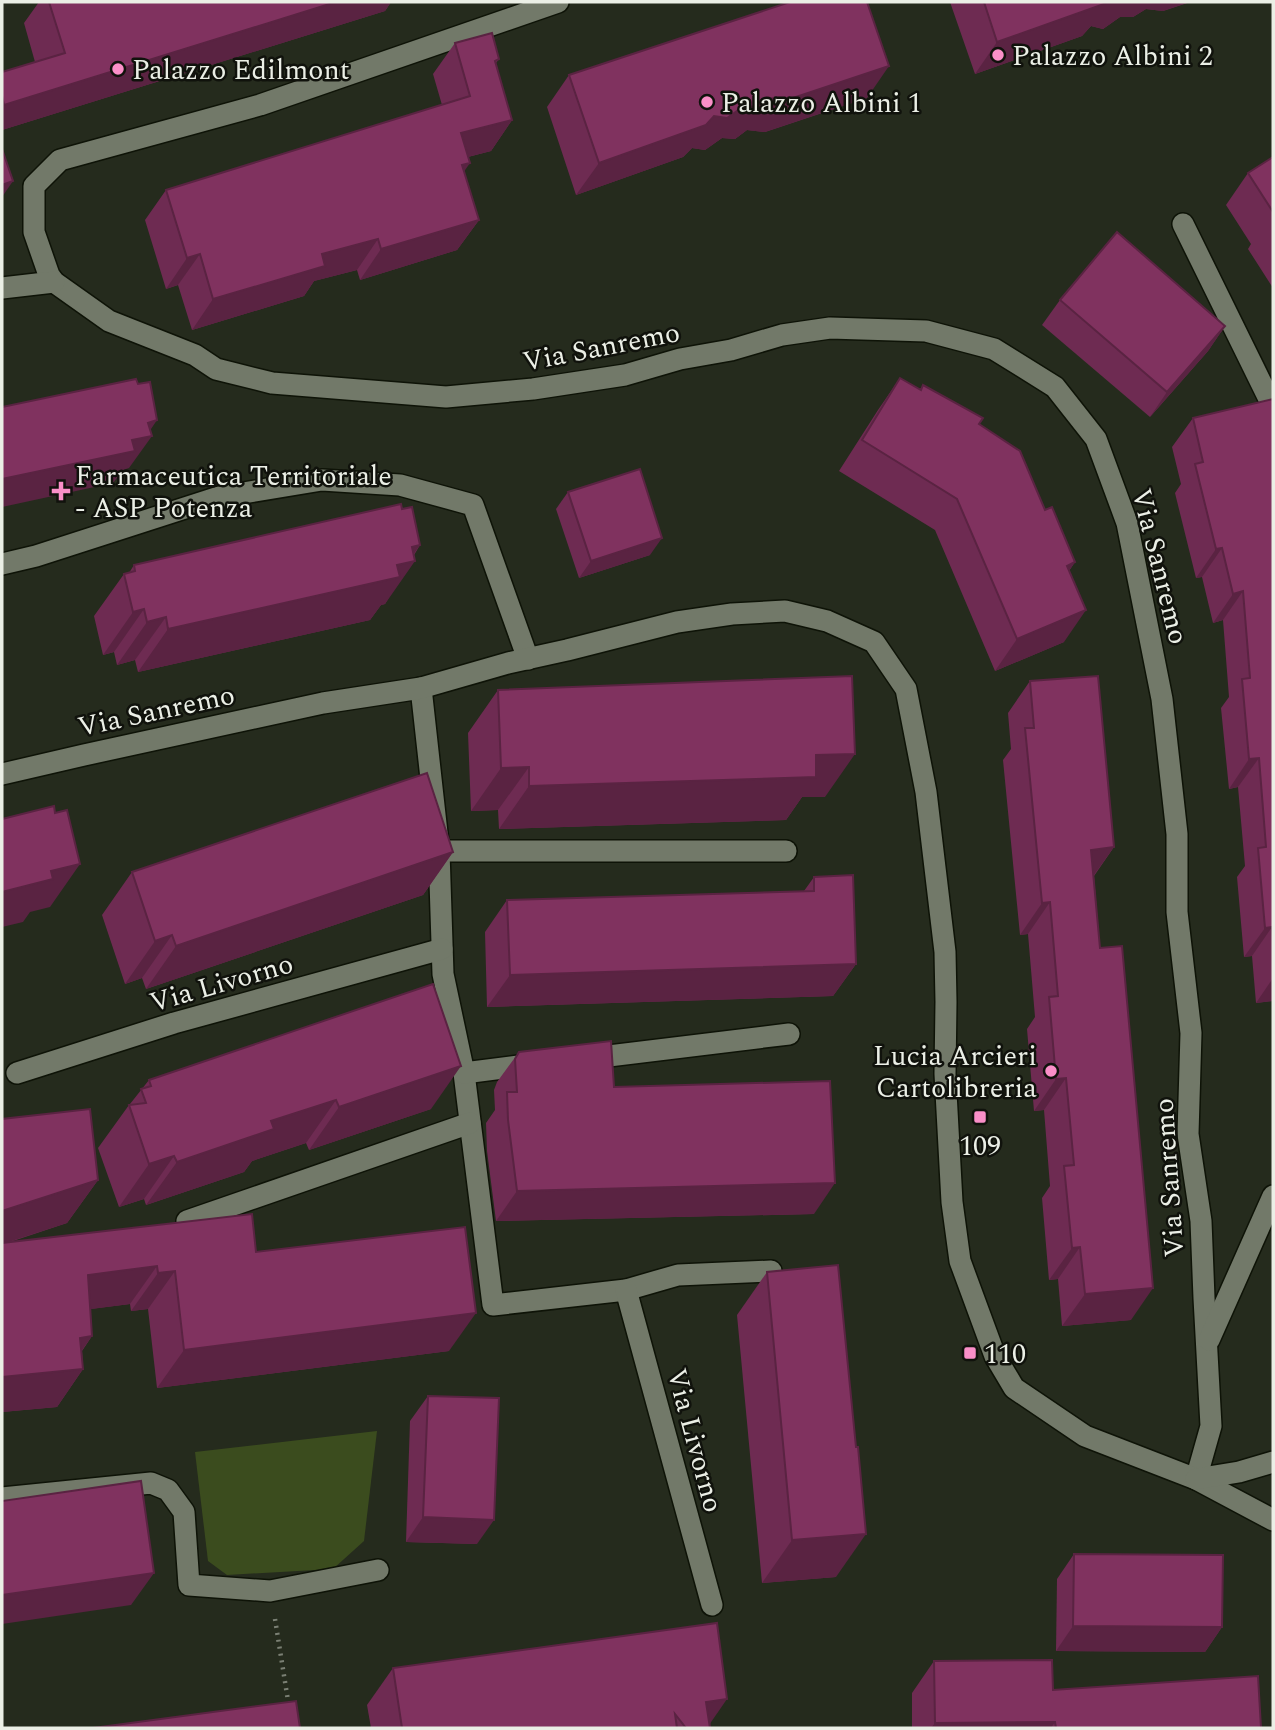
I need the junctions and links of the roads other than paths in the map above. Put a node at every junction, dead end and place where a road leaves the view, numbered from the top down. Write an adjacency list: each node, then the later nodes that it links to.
1 (558, 2): 3 (street)
2 (1183, 224): 5 (street)
3 (54, 282): 4 (street); 21 (street, Via Sanremo)
4 (2, 288)
5 (1273, 407)
6 (2, 564): 7 (street)
7 (528, 659): 8 (street, Via Sanremo); 23 (street, Via Sanremo)
8 (421, 688): 9 (street, Via Sanremo); 10 (street)
9 (2, 774)
10 (439, 851): 11 (street); 12 (street)
11 (786, 851)
12 (442, 949): 14 (street, Via Livorno); 15 (street)
13 (789, 1034): 15 (street)
14 (17, 1073)
15 (464, 1073): 16 (street)
16 (470, 1123): 18 (street); 20 (street)
17 (1273, 1196): 21 (street)
18 (187, 1221)
19 (771, 1271): 20 (street)
20 (626, 1290): 27 (street, Via Livorno)
21 (1207, 1345): 23 (street, Via Sanremo)
22 (1273, 1462): 23 (street)
23 (1196, 1479): 25 (street, Via Sanremo)
24 (2, 1498): 26 (street)
25 (1273, 1520)
26 (378, 1570)
27 (712, 1605)

